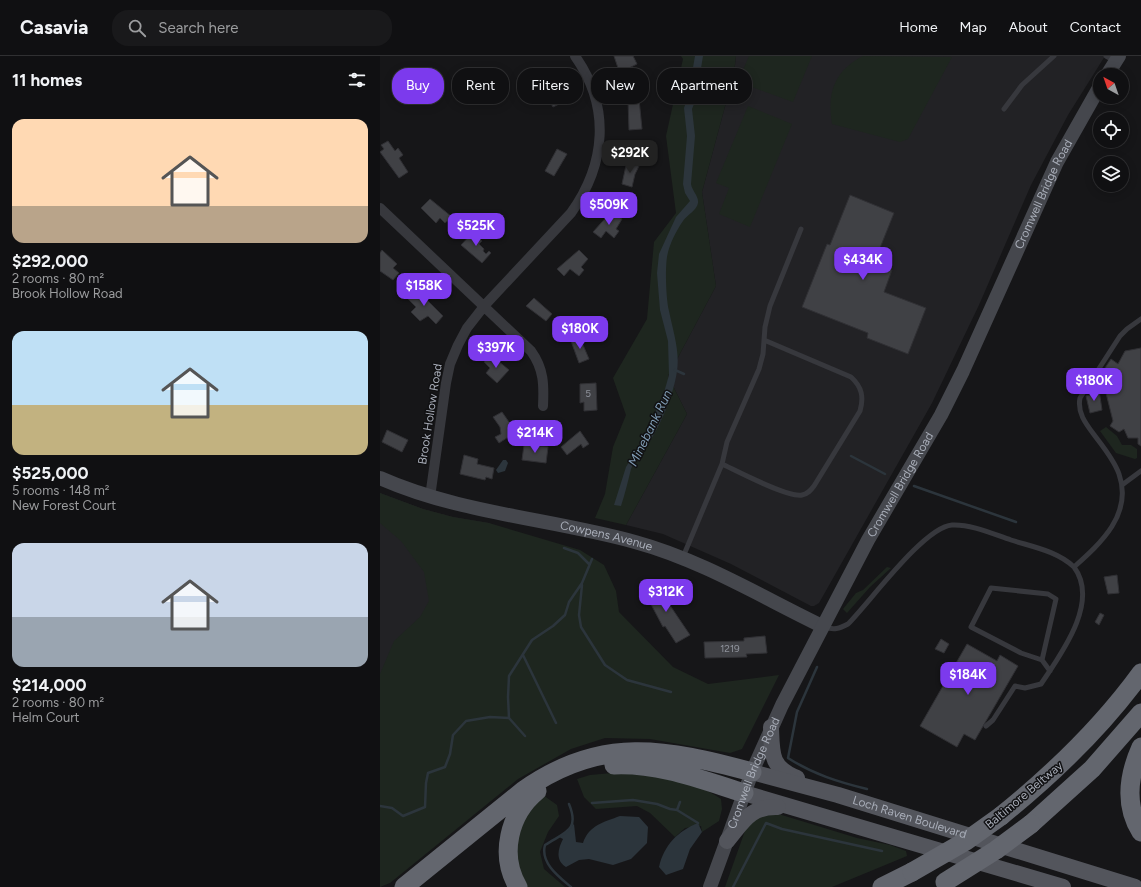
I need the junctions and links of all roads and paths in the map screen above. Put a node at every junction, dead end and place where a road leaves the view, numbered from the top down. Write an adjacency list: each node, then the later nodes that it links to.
1 (575, 56): 9 (street, Brook Hollow Road)
2 (1054, 56): 6 (lane)
3 (1114, 58): 4 (main road)
4 (1110, 68)
5 (1093, 98): 21 (main road, Cromwell Bridge Road)
6 (1004, 109)
7 (380, 208): 9 (street)
8 (801, 229): 12 (lane)
9 (485, 305): 13 (street); 18 (street, Brook Hollow Road)
10 (1141, 314): 11 (lane)
11 (1139, 320): 17 (lane)
12 (764, 340): 14 (lane); 14 (lane)
13 (543, 406)
14 (722, 464): 19 (lane)
15 (1141, 471): 17 (lane)
16 (380, 478): 18 (main road, Cowpens Avenue)
17 (1122, 485): 20 (lane)
18 (430, 497): 19 (main road, Cowpens Avenue)
19 (683, 557): 21 (main road, Cowpens Avenue)
20 (1074, 567): 21 (lane); 23 (lane)
21 (822, 626): 27 (main road, Cromwell Bridge Road)
22 (1042, 660): 22 (lane); 23 (lane)
23 (1050, 671): 26 (lane)
24 (1141, 673): 40 (highway, Baltimore Beltway, bridge)
25 (1141, 713): 36 (highway, Baltimore Beltway, bridge)
26 (986, 726)
27 (771, 727): 29 (main road, Cromwell Bridge Road); 31 (main road)
28 (1141, 747): 33 (highway)
29 (752, 772): 30 (main road, Cromwell Bridge Road); 31 (main road, Loch Raven Boulevard); 37 (highway)
30 (744, 793): 32 (main road, Loch Raven Boulevard); 34 (main road, Cromwell Bridge Road); 38 (highway)
31 (838, 794): 35 (main road, Loch Raven Boulevard)
32 (788, 807): 34 (main road); 41 (main road, Loch Raven Boulevard)
33 (1141, 832)
34 (727, 841): 39 (main road, Cromwell Bridge Road)
35 (1109, 883): 42 (main road, Loch Raven Boulevard)
36 (941, 885)
37 (404, 887)
38 (518, 887)
39 (710, 887)
40 (882, 887)
41 (1063, 887)
42 (1135, 887)

